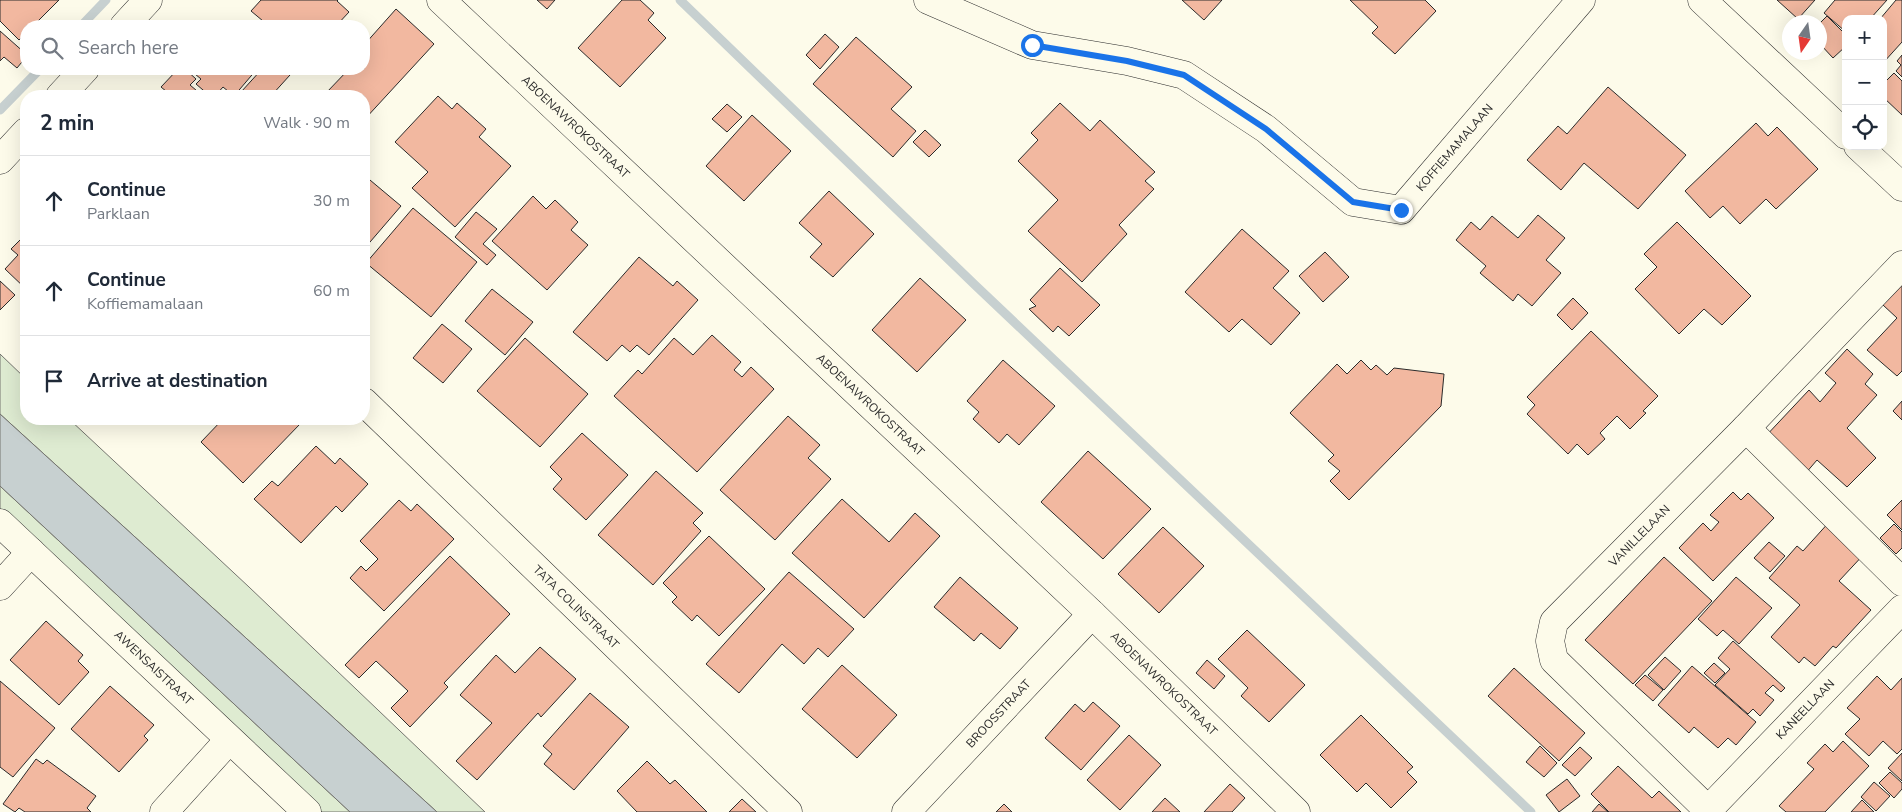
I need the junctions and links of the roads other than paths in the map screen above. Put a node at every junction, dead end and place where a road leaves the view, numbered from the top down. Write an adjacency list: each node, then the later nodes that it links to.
1 (148, 0): 6 (street)
2 (441, 0): 22 (street, ABOENAWROKOSTRAAT)
3 (928, 0): 4 (street, KOFFIEMAMALAAN)
4 (1581, 0)
5 (1702, 0): 9 (street)
6 (130, 20)
7 (79, 75): 8 (street)
8 (66, 90)
9 (1842, 131)
10 (20, 138): 12 (street)
11 (1862, 150): 13 (street)
12 (0, 160)
13 (1902, 187)
14 (1902, 265): 16 (street, VANILLELAAN)
15 (370, 408): 27 (street, TATA COLINSTRAAT)
16 (1746, 428): 19 (street); 24 (street, VANILLELAAN)
17 (0, 523): 18 (street, AWENSAISTRAAT)
18 (31, 552): 20 (street); 23 (street, AWENSAISTRAAT)
19 (1902, 582)
20 (0, 586)
21 (1902, 609): 24 (street, KANEELLAAN)
22 (1092, 614): 28 (street, BROOSSTRAAT); 29 (street, ABOENAWROKOSTRAAT)
23 (230, 740): 25 (street); 26 (street, AWENSAISTRAAT)
24 (1709, 811)
25 (164, 812)
26 (307, 812)
27 (788, 812)
28 (906, 812)
29 (1296, 812)

